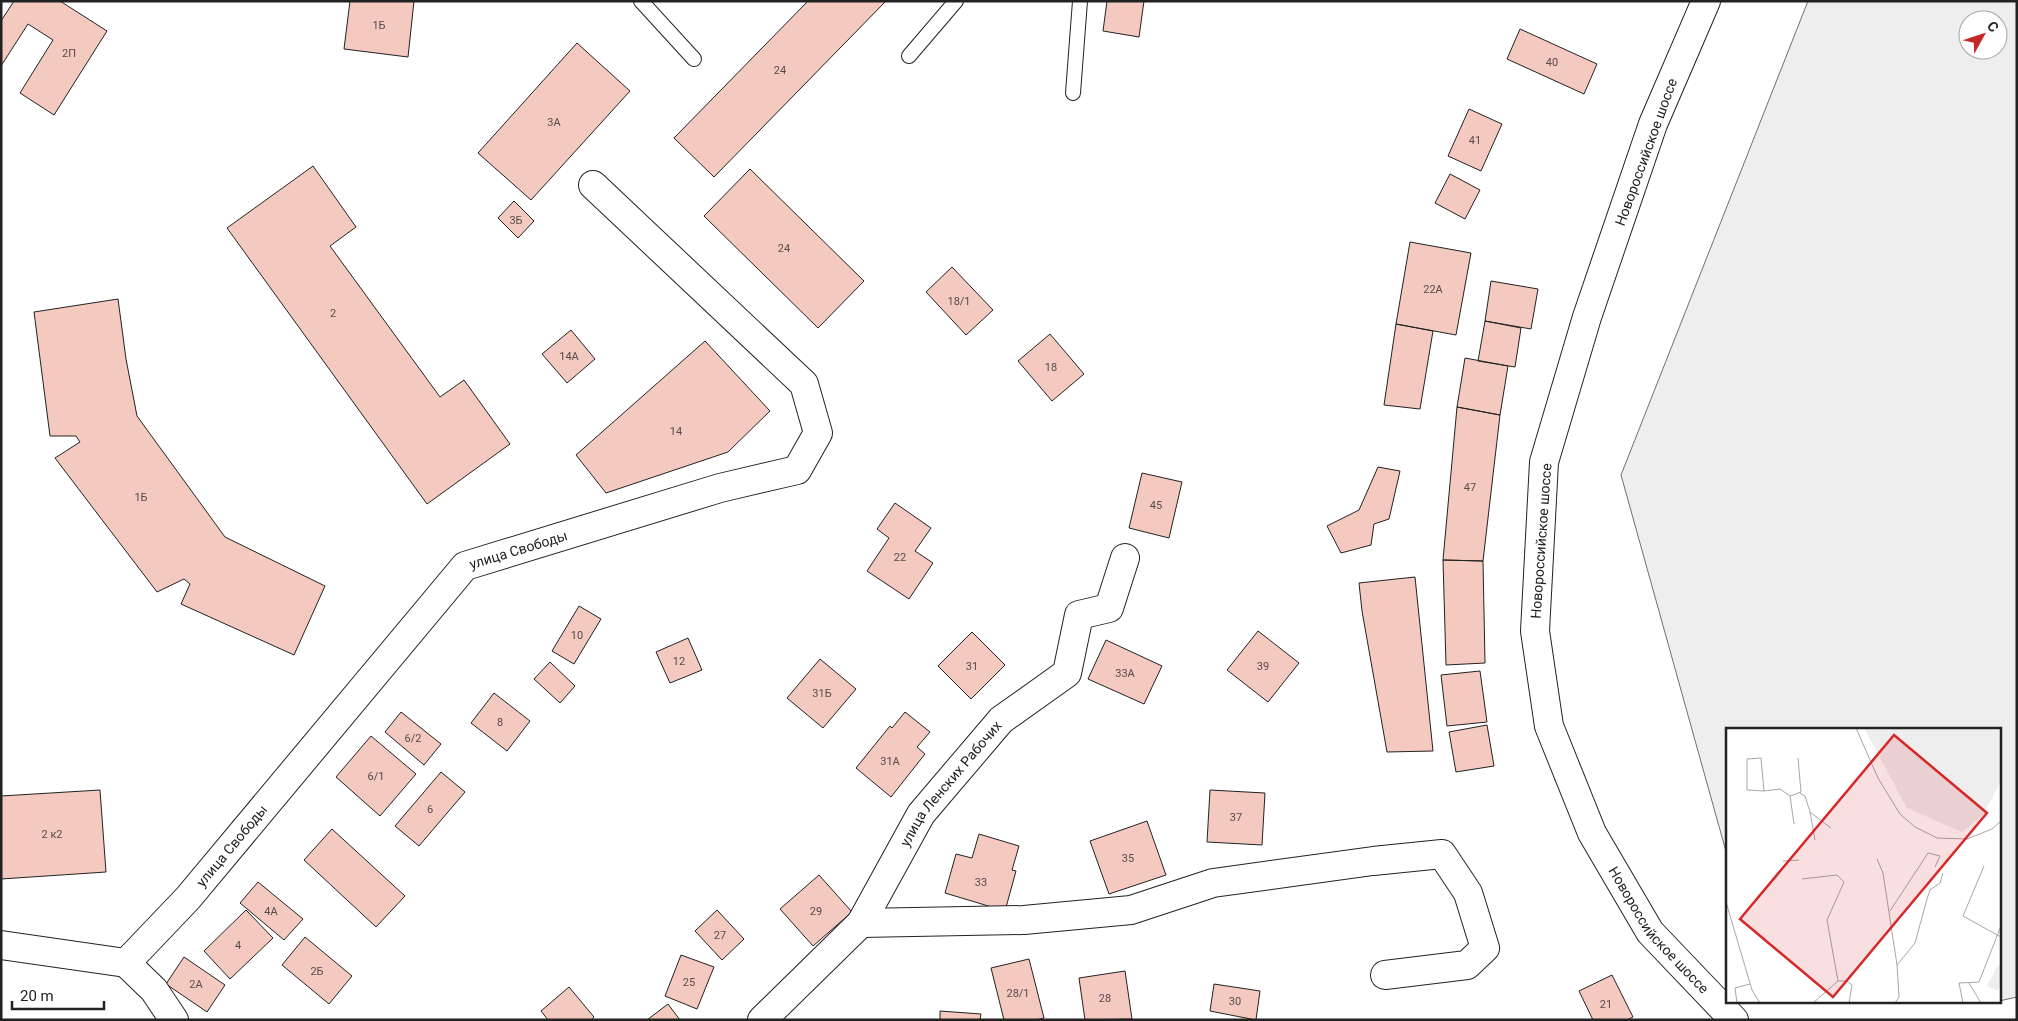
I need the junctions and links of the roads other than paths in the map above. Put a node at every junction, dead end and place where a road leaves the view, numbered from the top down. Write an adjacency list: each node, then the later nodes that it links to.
1 (641, 1): 6 (lane)
2 (956, 1): 5 (lane)
3 (1080, 1): 7 (lane)
4 (1706, 1): 16 (main road, Новороссийское шоссе)
5 (909, 56)
6 (694, 59)
7 (1073, 93)
8 (593, 184): 12 (main road, улица Свободы)
9 (1125, 558): 10 (main road, улица Ленских Рабочих)
10 (861, 923): 13 (main road); 15 (main road, улица Ленских Рабочих)
11 (1, 945): 12 (main road)
12 (126, 963): 14 (main road)
13 (1386, 975)
14 (174, 1020)
15 (762, 1020)
16 (1734, 1020)

